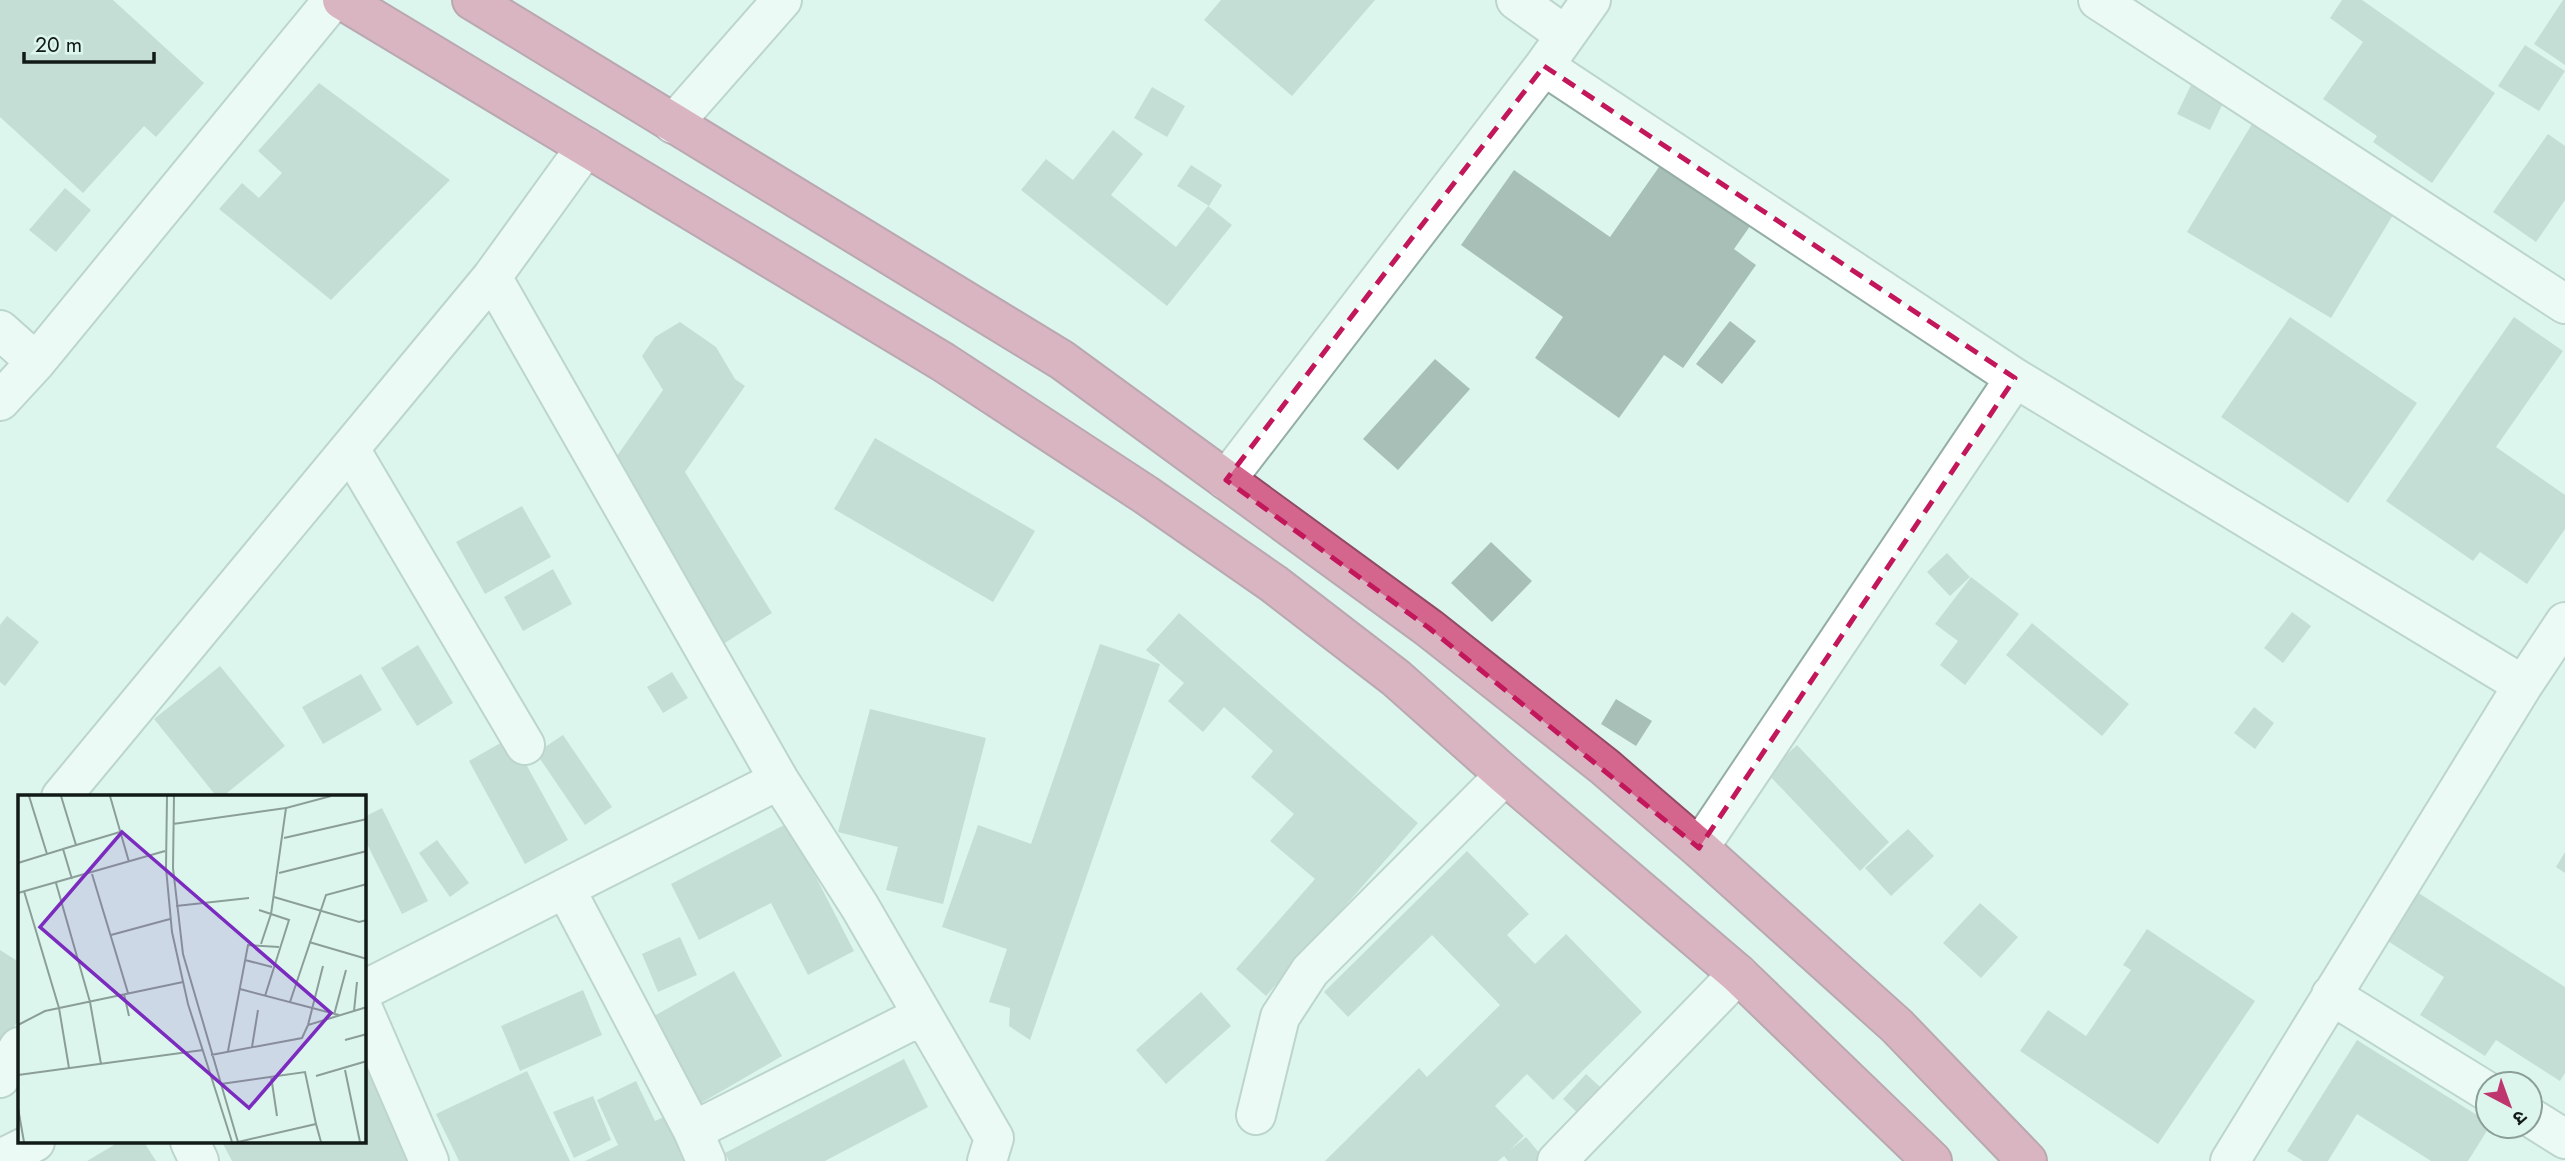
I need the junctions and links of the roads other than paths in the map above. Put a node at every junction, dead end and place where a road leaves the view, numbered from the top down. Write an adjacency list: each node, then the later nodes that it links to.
1 (333, 0): 14 (street)
2 (342, 0): 10 (highway)
3 (472, 0): 9 (highway)
4 (782, 0): 9 (street)
5 (1516, 0): 8 (street)
6 (1591, 0): 8 (street)
7 (2098, 0): 12 (street)
8 (1554, 50): 15 (street); 18 (street)
9 (673, 124): 18 (highway)
10 (586, 147): 11 (street); 22 (highway)
11 (492, 276): 17 (street); 23 (street)
12 (2565, 304)
13 (0, 331): 14 (street)
14 (36, 362): 16 (street)
15 (2015, 378): 20 (street); 25 (street)
16 (0, 401)
17 (350, 449): 21 (street); 24 (street)
18 (1226, 480): 25 (highway)
19 (2565, 622): 20 (street)
20 (2523, 685): 29 (street)
21 (525, 745)
22 (1505, 775): 27 (highway); 35 (street)
23 (779, 779): 26 (street); 31 (street)
24 (63, 795)
25 (1699, 848): 47 (highway)
26 (565, 888): 28 (street); 40 (street)
27 (1738, 974): 45 (street); 46 (highway)
28 (366, 989)
29 (2330, 995): 34 (street); 48 (street)
30 (366, 1016): 43 (street)
31 (922, 1016): 40 (street); 44 (street)
32 (18, 1049): 33 (street)
33 (0, 1078)
34 (2474, 1082)
35 (1256, 1115)
36 (2544, 1126): 37 (street)
37 (2565, 1139)
38 (31, 1144): 41 (street)
39 (191, 1144): 42 (street)
40 (699, 1146)
41 (0, 1159)
42 (199, 1161)
43 (429, 1161)
44 (987, 1161)
45 (1557, 1161)
46 (1932, 1161)
47 (2027, 1161)
48 (2230, 1161)

